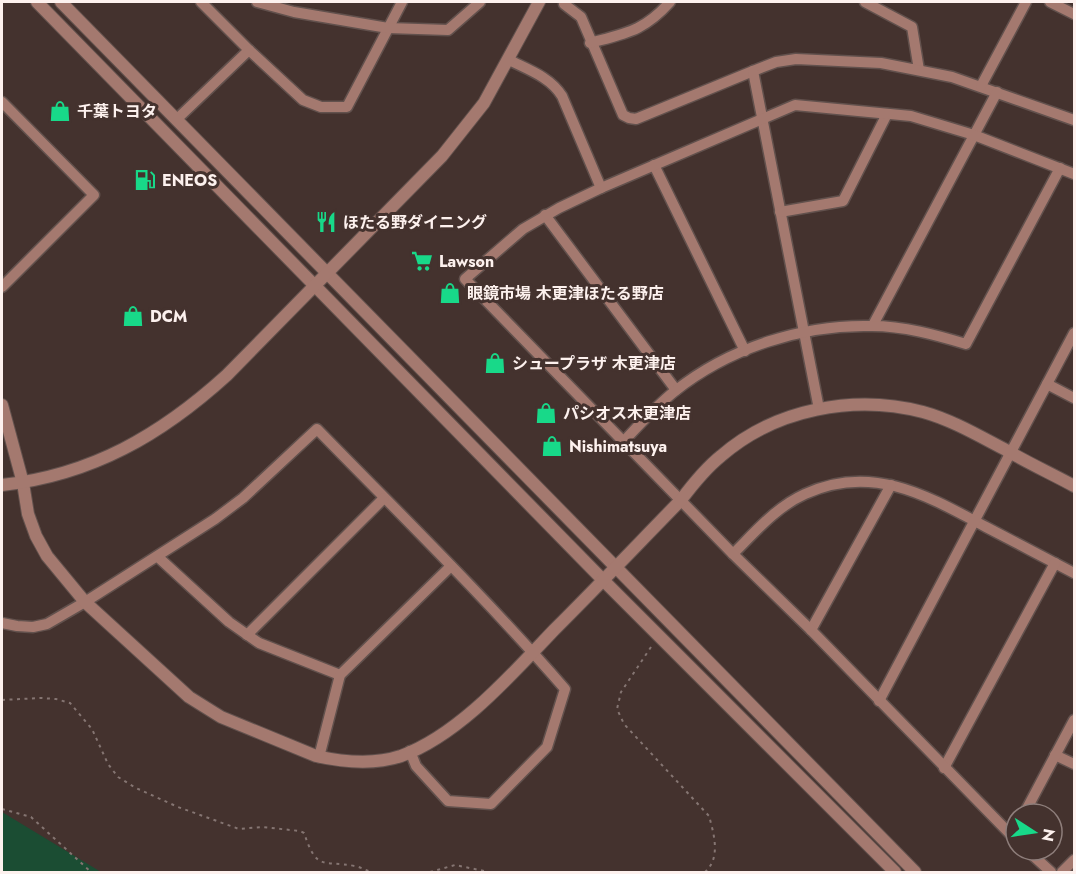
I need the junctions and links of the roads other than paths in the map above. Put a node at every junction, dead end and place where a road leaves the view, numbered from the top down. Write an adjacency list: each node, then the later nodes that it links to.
1 (37, 2): 37 (street)
2 (62, 2): 25 (street)
3 (201, 2): 17 (street)
4 (257, 2): 13 (street)
5 (402, 2): 15 (street)
6 (480, 2): 15 (street)
7 (538, 2): 18 (street)
8 (670, 2): 16 (street)
9 (865, 2): 19 (street)
10 (1026, 2): 21 (street)
11 (1050, 2): 14 (street)
12 (564, 4): 16 (street)
13 (297, 7): 15 (street)
14 (1074, 14)
15 (388, 28): 17 (street)
16 (590, 43): 20 (street)
17 (249, 50): 25 (street)
18 (509, 60): 32 (street); 35 (street)
19 (918, 70): 20 (street); 21 (street)
20 (753, 71): 26 (street)
21 (981, 86): 22 (street)
22 (997, 92): 27 (street); 28 (street)
23 (2, 102): 36 (street)
24 (887, 114): 26 (street); 28 (street); 33 (street)
25 (177, 119): 35 (street)
26 (762, 119): 29 (street); 33 (street)
27 (1074, 120)
28 (974, 135): 30 (street); 38 (street)
29 (654, 165): 32 (street); 41 (street)
30 (1060, 168): 31 (street); 38 (street)
31 (1074, 174)
32 (601, 188): 34 (street)
33 (780, 212): 39 (street)
34 (545, 215): 43 (street); 47 (street)
35 (328, 272): 37 (street); 60 (street)
36 (2, 286)
37 (314, 286): 49 (street); 62 (street)
38 (873, 326): 39 (street)
39 (804, 333): 41 (street); 46 (street)
40 (1074, 333): 42 (street)
41 (745, 351): 43 (street)
42 (1047, 384): 44 (street); 48 (street)
43 (676, 390): 47 (street)
44 (1074, 398)
45 (2, 405): 49 (street)
46 (819, 409): 48 (street); 54 (street)
47 (623, 442): 54 (street)
48 (1011, 453): 52 (street); 55 (street)
49 (23, 483): 51 (street); 63 (street)
50 (891, 484): 55 (street); 56 (street); 65 (street)
51 (2, 485)
52 (1074, 486)
53 (384, 498): 57 (street); 59 (street); 66 (street)
54 (681, 500): 56 (street); 60 (street)
55 (975, 521): 58 (street); 69 (street)
56 (733, 554): 65 (street)
57 (158, 556): 63 (street); 66 (street)
58 (1055, 563): 61 (street); 75 (street)
59 (451, 566): 67 (street); 68 (street)
60 (616, 566): 62 (street); 81 (street)
61 (1074, 573)
62 (603, 580): 67 (street); 80 (street)
63 (85, 602): 64 (street); 73 (street)
64 (2, 623)
65 (811, 630): 69 (street)
66 (247, 635): 68 (street)
67 (533, 652): 71 (street); 71 (street)
68 (340, 675): 73 (street)
69 (879, 701): 75 (street)
70 (1074, 720): 72 (street)
71 (410, 751): 73 (street)
72 (1056, 755): 74 (street); 76 (street)
73 (319, 757)
74 (1074, 764)
75 (944, 768): 77 (street)
76 (1031, 802)
77 (1004, 825)
78 (1074, 860): 83 (street)
79 (1040, 862): 82 (street)
80 (895, 873)
81 (915, 873)
82 (1051, 873)
83 (1062, 873)

